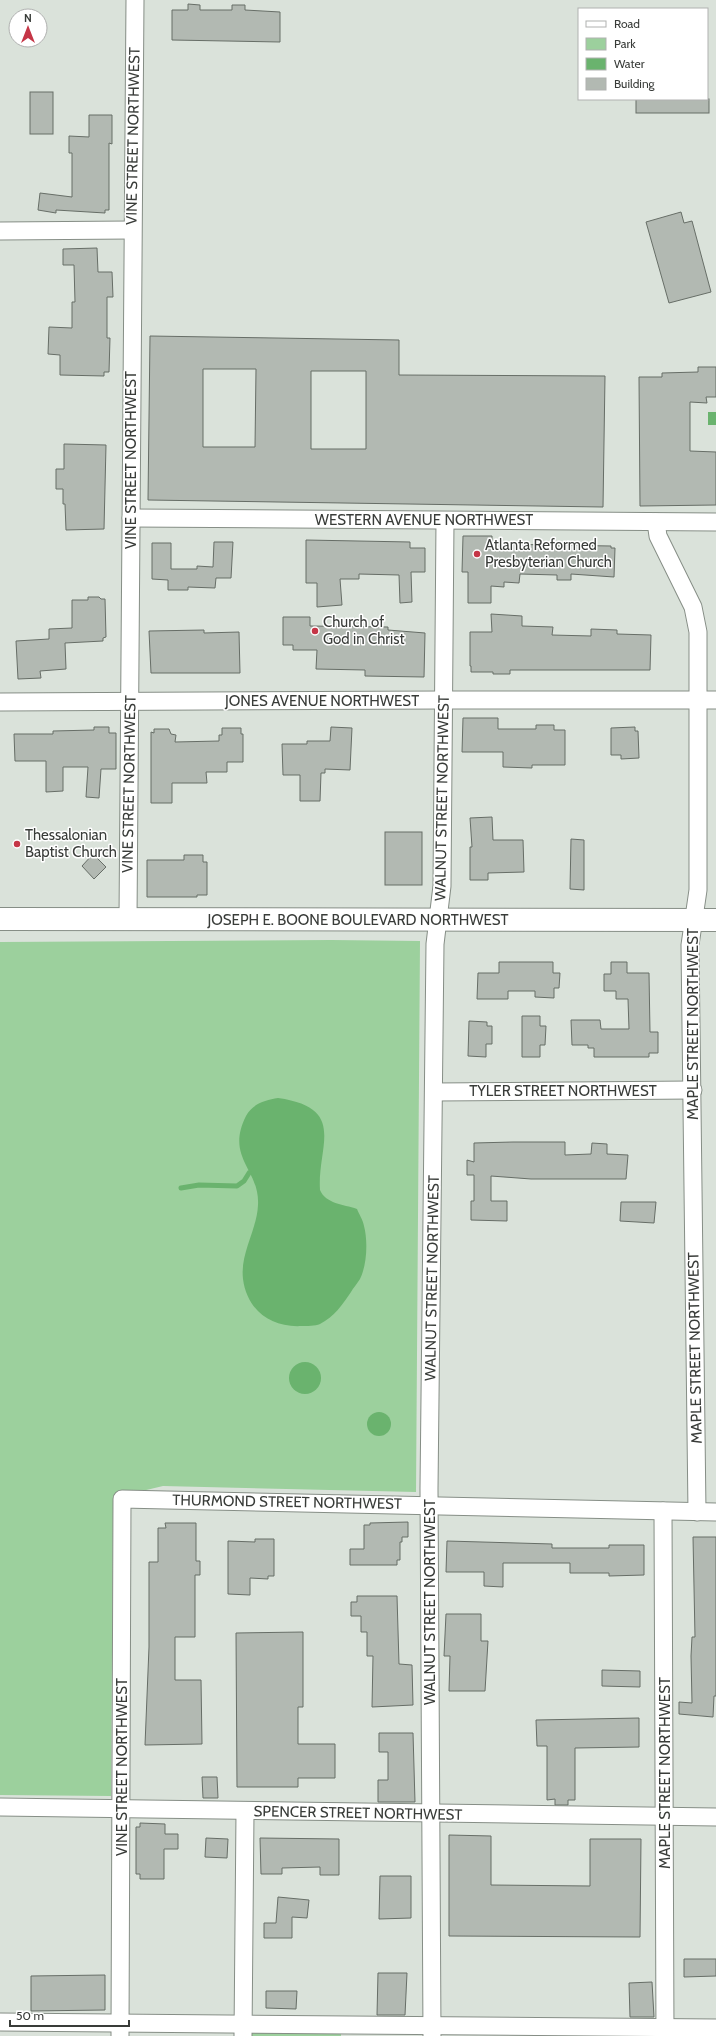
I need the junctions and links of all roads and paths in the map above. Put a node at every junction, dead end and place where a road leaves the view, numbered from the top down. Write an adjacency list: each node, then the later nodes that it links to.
1 (135, 0): 2 (street, VINE STREET NORTHWEST)
2 (132, 230): 3 (street); 4 (street, VINE STREET NORTHWEST)
3 (0, 231)
4 (131, 518): 5 (street, WESTERN AVENUE NORTHWEST); 11 (street, VINE STREET NORTHWEST)
5 (445, 521): 6 (street, WESTERN AVENUE NORTHWEST); 8 (street, WALNUT STREET NORTHWEST)
6 (656, 522): 7 (street, WESTERN AVENUE NORTHWEST); 9 (street, MAPLE STREET NORTHWEST)
7 (716, 522)
8 (444, 700): 9 (street, JONES AVENUE NORTHWEST); 11 (street, JONES AVENUE NORTHWEST); 15 (street, WALNUT STREET NORTHWEST)
9 (699, 700): 10 (street, JONES AVENUE NORTHWEST); 16 (street, MAPLE STREET NORTHWEST)
10 (716, 700)
11 (130, 701): 12 (street, JONES AVENUE NORTHWEST); 14 (street, VINE STREET NORTHWEST)
12 (0, 702)
13 (0, 919): 14 (main road, JOSEPH E. BOONE BOULEVARD NORTHWEST)
14 (128, 919): 15 (main road, JOSEPH E. BOONE BOULEVARD NORTHWEST)
15 (438, 920): 16 (main road, JOSEPH E. BOONE BOULEVARD NORTHWEST); 19 (street, WALNUT STREET NORTHWEST)
16 (694, 920): 17 (main road, JOSEPH E. BOONE BOULEVARD NORTHWEST); 18 (street, MAPLE STREET NORTHWEST)
17 (716, 920)
18 (693, 1090): 19 (street, TYLER STREET NORTHWEST); 23 (street, MAPLE STREET NORTHWEST)
19 (434, 1092): 21 (street, WALNUT STREET NORTHWEST)
20 (122, 1499): 21 (street, THURMOND STREET NORTHWEST); 26 (street, VINE STREET NORTHWEST)
21 (430, 1506): 22 (street, THURMOND STREET NORTHWEST); 28 (street, WALNUT STREET NORTHWEST)
22 (664, 1511): 23 (street, THURMOND STREET NORTHWEST); 29 (street, MAPLE STREET NORTHWEST)
23 (697, 1512): 24 (street, THURMOND STREET NORTHWEST)
24 (716, 1512)
25 (0, 1807): 26 (street, SPENCER STREET NORTHWEST)
26 (122, 1809): 27 (street, SPENCER STREET NORTHWEST); 33 (street, VINE STREET NORTHWEST)
27 (245, 1812): 28 (street, SPENCER STREET NORTHWEST); 34 (street)
28 (431, 1814): 29 (street, SPENCER STREET NORTHWEST); 35 (street, WALNUT STREET NORTHWEST)
29 (665, 1816): 30 (street, SPENCER STREET NORTHWEST); 36 (street, MAPLE STREET NORTHWEST)
30 (716, 1817)
31 (0, 2022): 33 (street)
32 (716, 2028): 36 (street)
33 (120, 2030): 34 (street)
34 (243, 2030): 35 (street)
35 (432, 2031): 36 (street)
36 (665, 2032)

